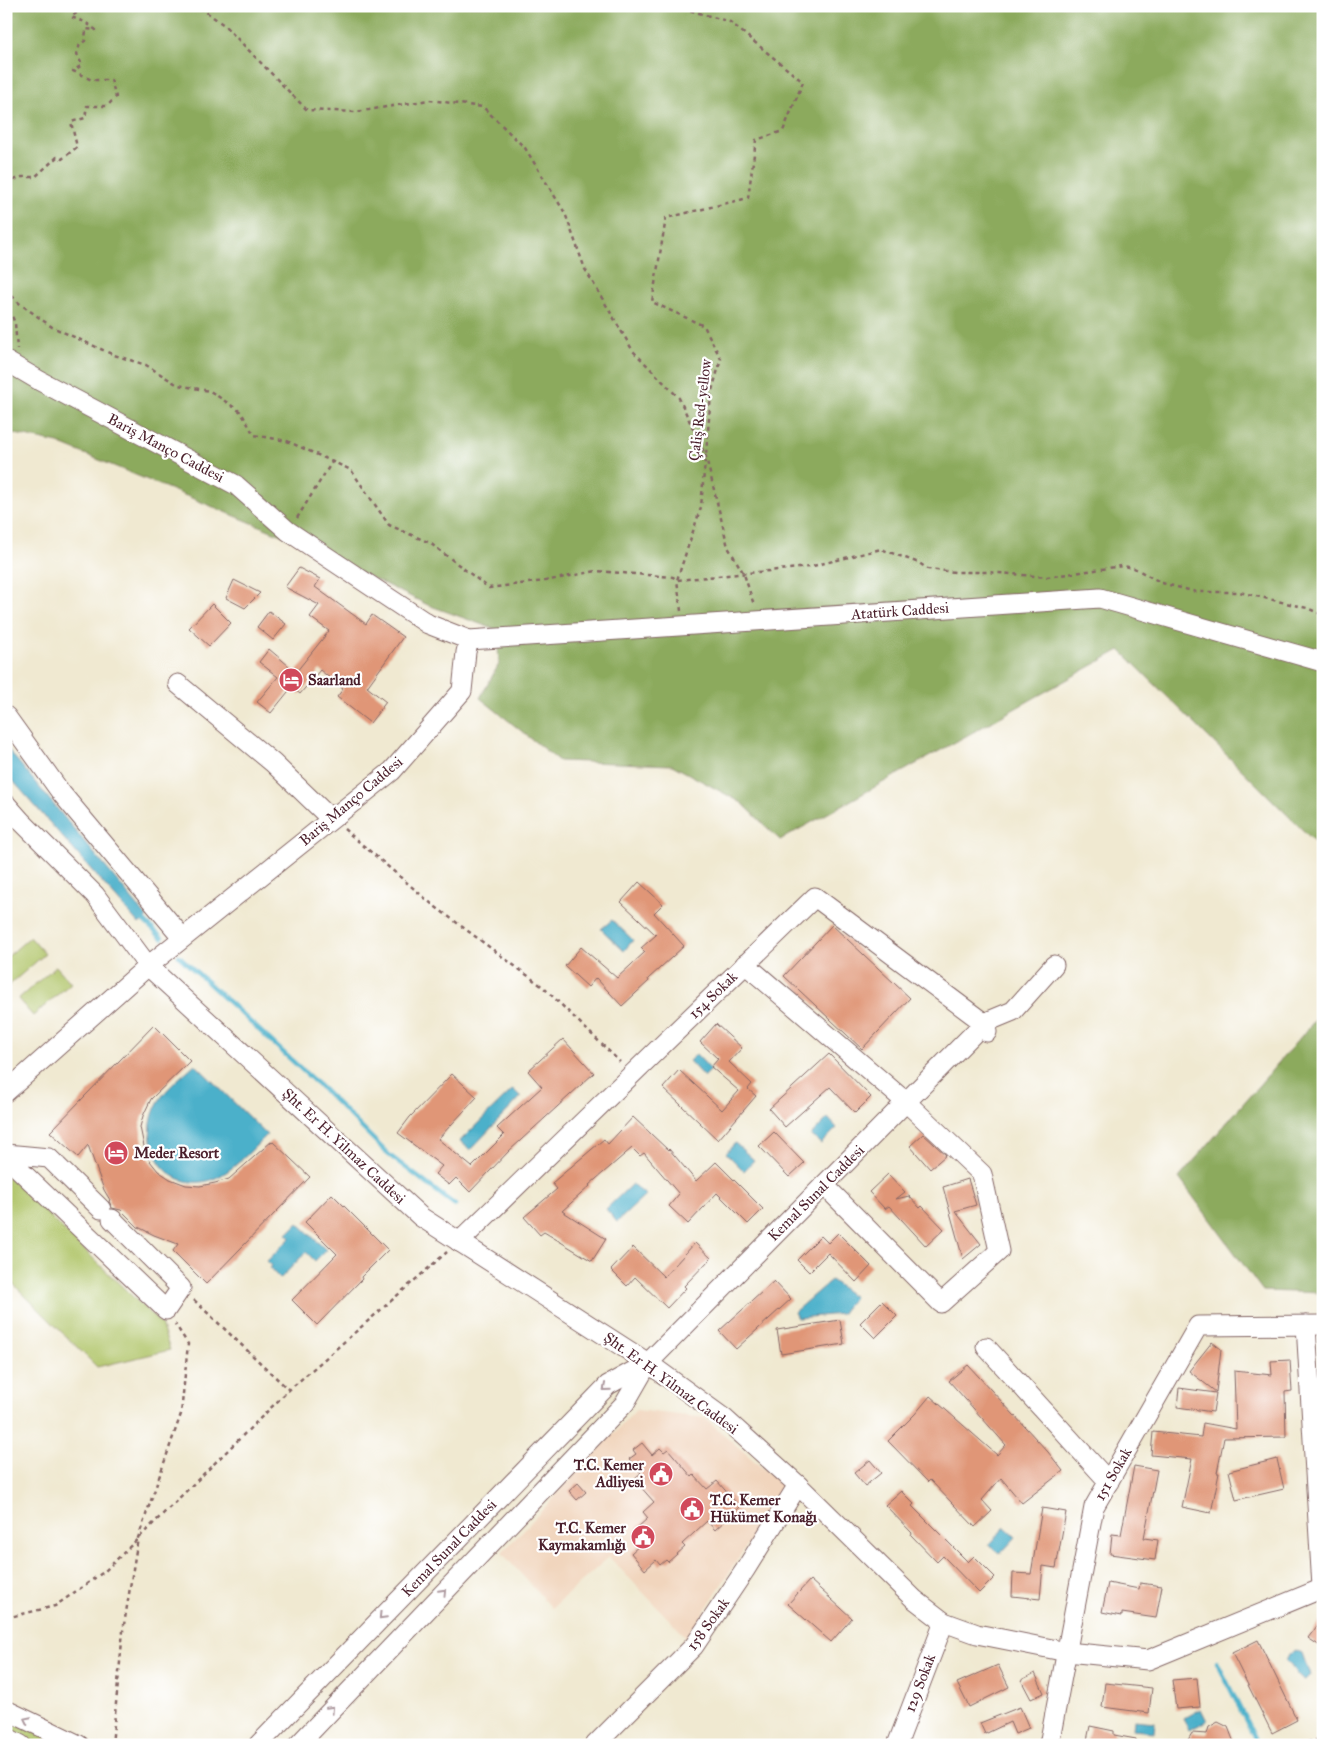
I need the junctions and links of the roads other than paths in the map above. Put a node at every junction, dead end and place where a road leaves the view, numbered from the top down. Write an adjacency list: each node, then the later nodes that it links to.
1 (13, 365): 2 (street, Bariş Manço Caddesi)
2 (470, 640): 3 (street, Atatürk Caddesi); 7 (street, Bariş Manço Caddesi)
3 (1323, 662)
4 (178, 684): 7 (street)
5 (6, 716): 8 (street)
6 (6, 804): 11 (street, Şht. Er H. Yilmaz Caddesi)
7 (331, 819): 8 (street, Bariş Manço Caddesi)
8 (182, 937): 11 (street, Bariş Manço Caddesi)
9 (745, 964): 12 (street, 154 Sokak); 14 (street); 17 (street, 154 Sokak)
10 (1054, 965): 12 (street)
11 (148, 966): 13 (street, Bariş Manço Caddesi); 17 (street, Şht. Er H. Yilmaz Caddesi)
12 (986, 1027): 14 (street, Kemal Sunal Caddesi)
13 (6, 1092)
14 (906, 1102): 16 (street, Kemal Sunal Caddesi); 16 (street)
15 (6, 1155): 15 (street)
16 (824, 1185): 20 (street, Kemal Sunal Caddesi)
17 (459, 1242): 20 (street, Şht. Er H. Yilmaz Caddesi)
18 (1314, 1325): 23 (street, 151 Sokak); 25 (street)
19 (986, 1347): 23 (street)
20 (648, 1362): 21 (street, Kemal Sunal Caddesi, one-way to 21); 22 (street, Kemal Sunal Caddesi); 24 (street, Şht. Er H. Yilmaz Caddesi)
21 (550, 1444): 22 (street); 32 (street, Kemal Sunal Caddesi, one-way to 32)
22 (568, 1462): 33 (street, Kemal Sunal Caddesi, one-way to 22)
23 (1108, 1482): 27 (street, 151 Sokak)
24 (798, 1485): 26 (street, Şht. Er H. Yilmaz Caddesi); 34 (street, 158 Sokak)
25 (1322, 1588): 27 (street, Şht. Er H. Yilmaz Caddesi)
26 (944, 1622): 27 (street, Şht. Er H. Yilmaz Caddesi); 35 (street, 129 Sokak)
27 (1067, 1652): 36 (street, 151 Sokak)
28 (6, 1710): 31 (street, one-way to 28)
29 (6, 1738): 30 (street)
30 (21, 1745)
31 (79, 1745)
32 (258, 1745)
33 (298, 1745)
34 (595, 1745)
35 (897, 1745)
36 (1049, 1745)

